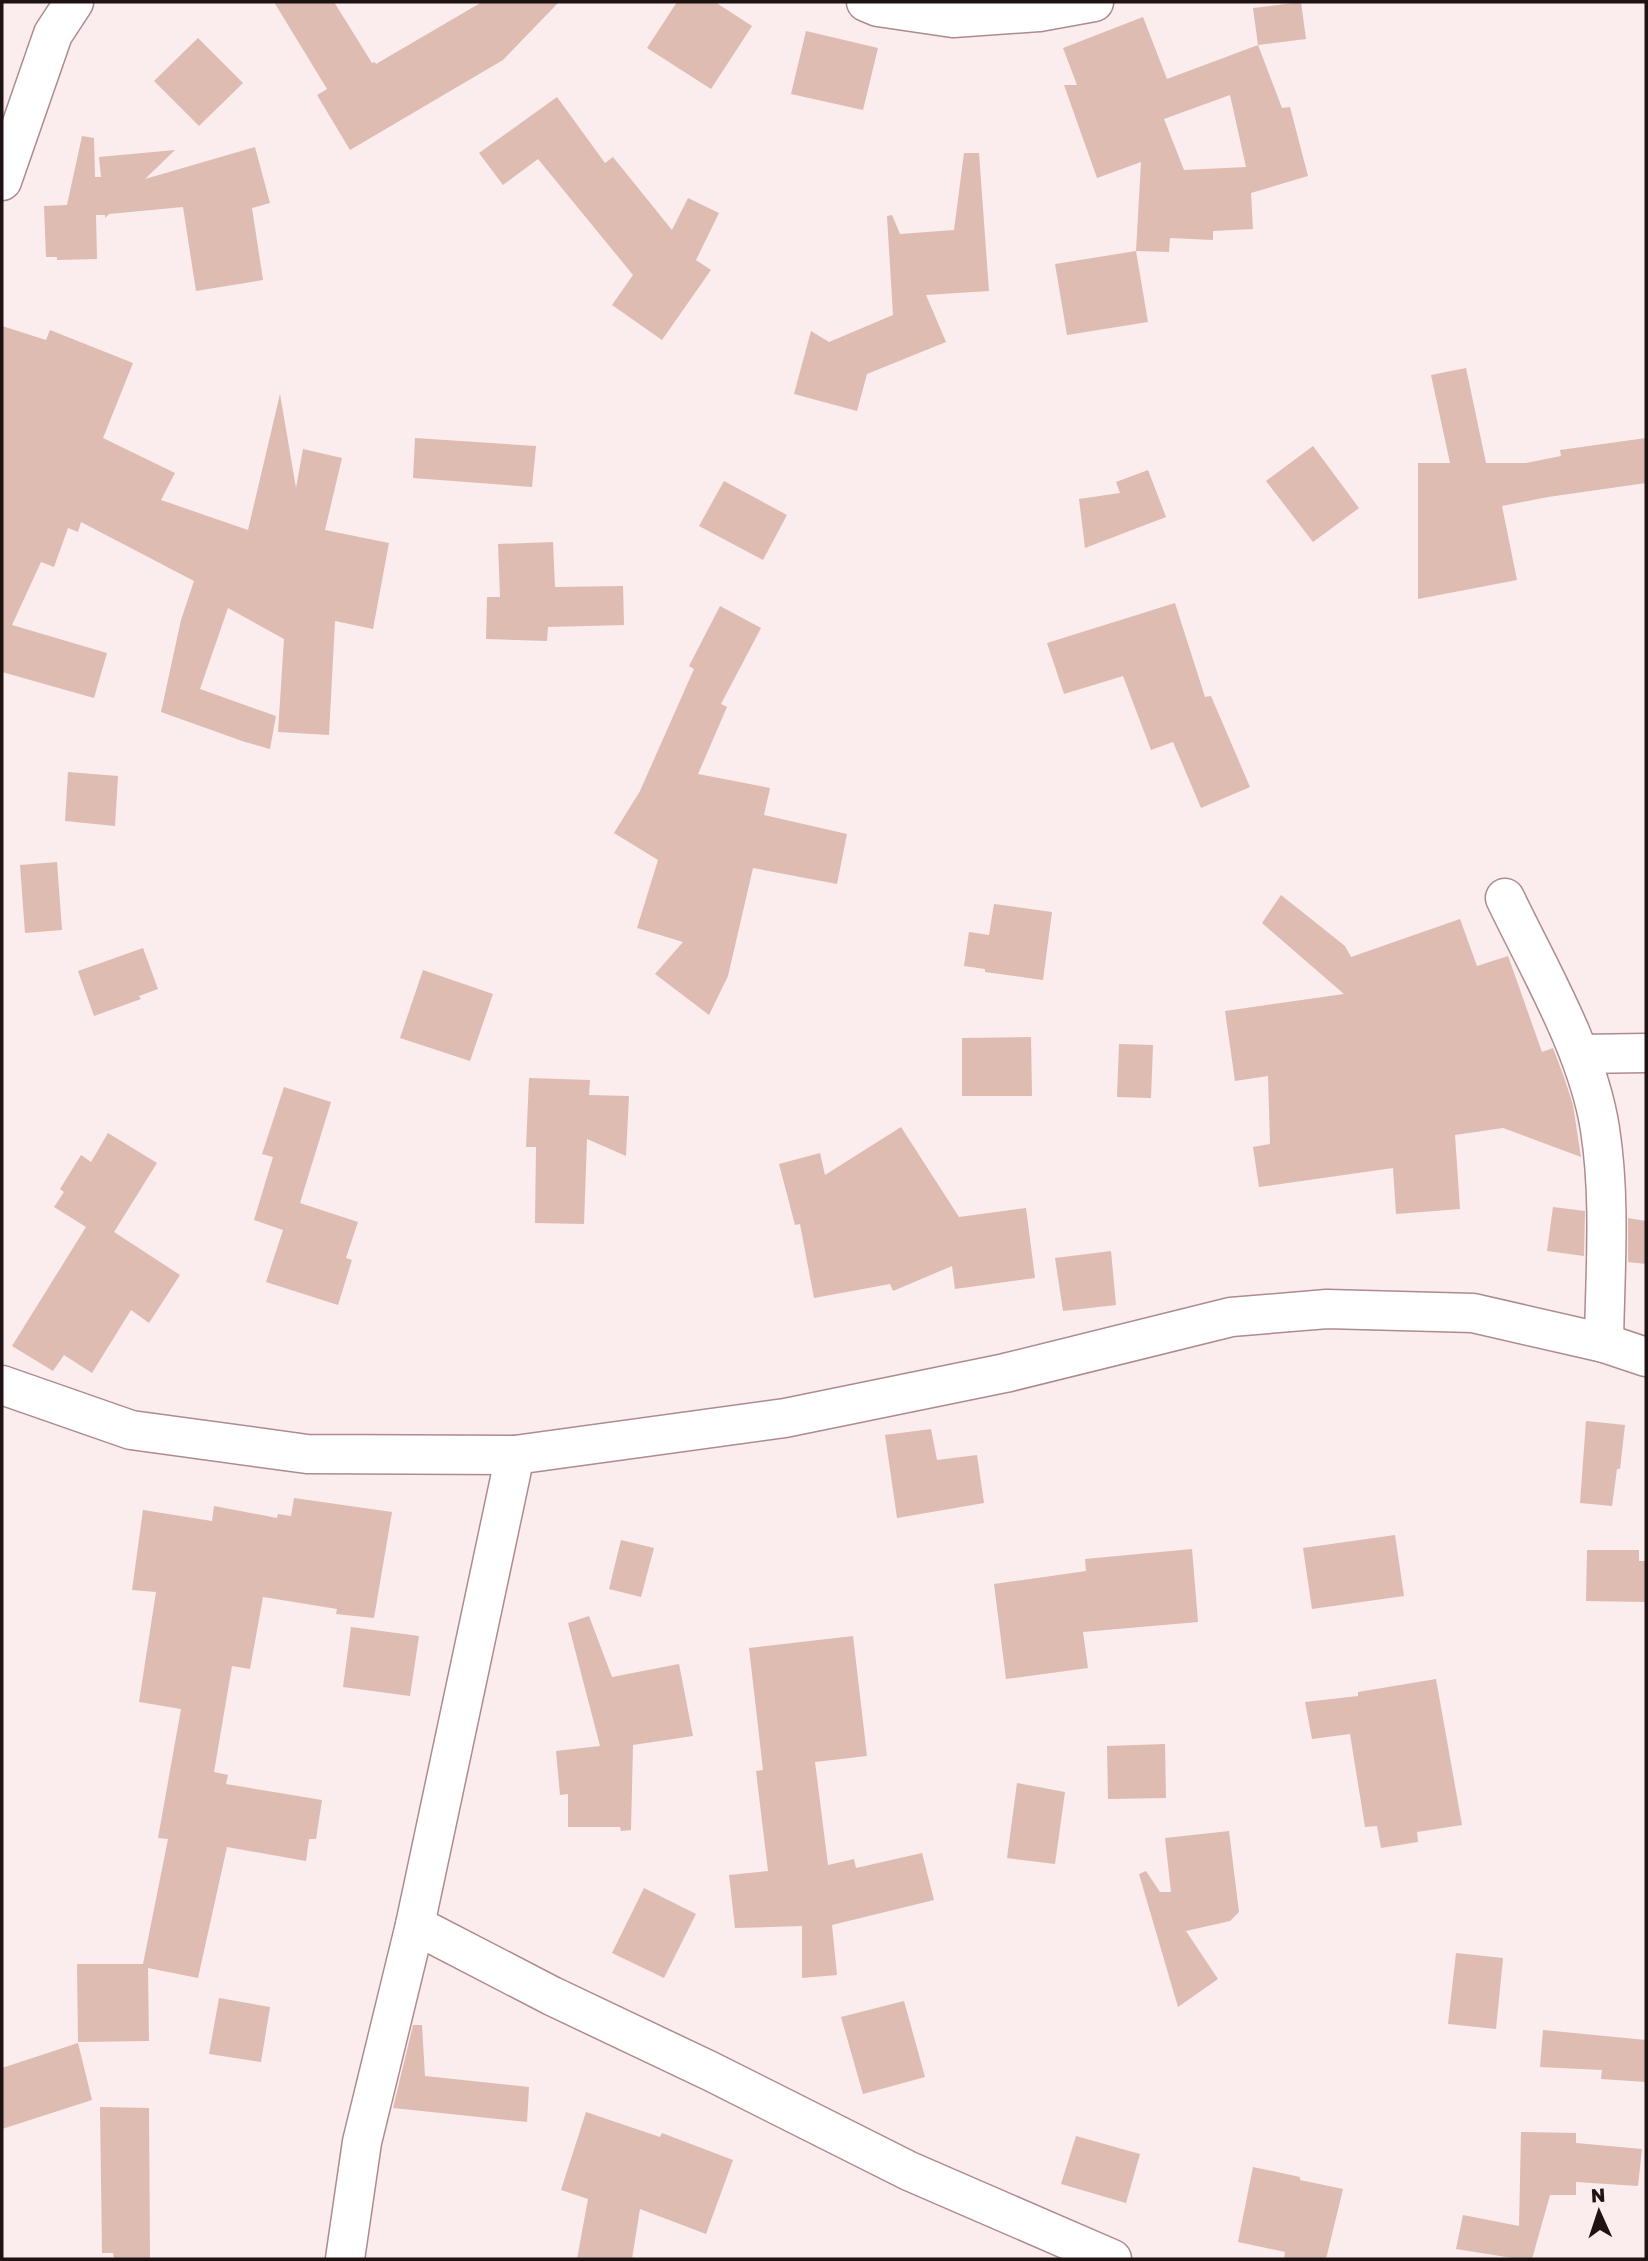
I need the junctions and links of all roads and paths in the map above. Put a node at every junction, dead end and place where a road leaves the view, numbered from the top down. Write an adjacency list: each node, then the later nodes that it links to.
1 (74, 2): 4 (street)
2 (866, 2): 3 (street)
3 (1094, 2)
4 (2, 181)
5 (1505, 898): 7 (street)
6 (1646, 1053): 7 (street)
7 (1580, 1054): 8 (street)
8 (1604, 1343): 9 (street); 11 (street)
9 (1646, 1357)
10 (2, 1385): 11 (street)
11 (515, 1455): 12 (street)
12 (415, 1925): 13 (street); 14 (street)
13 (345, 2259)
14 (1112, 2259)

